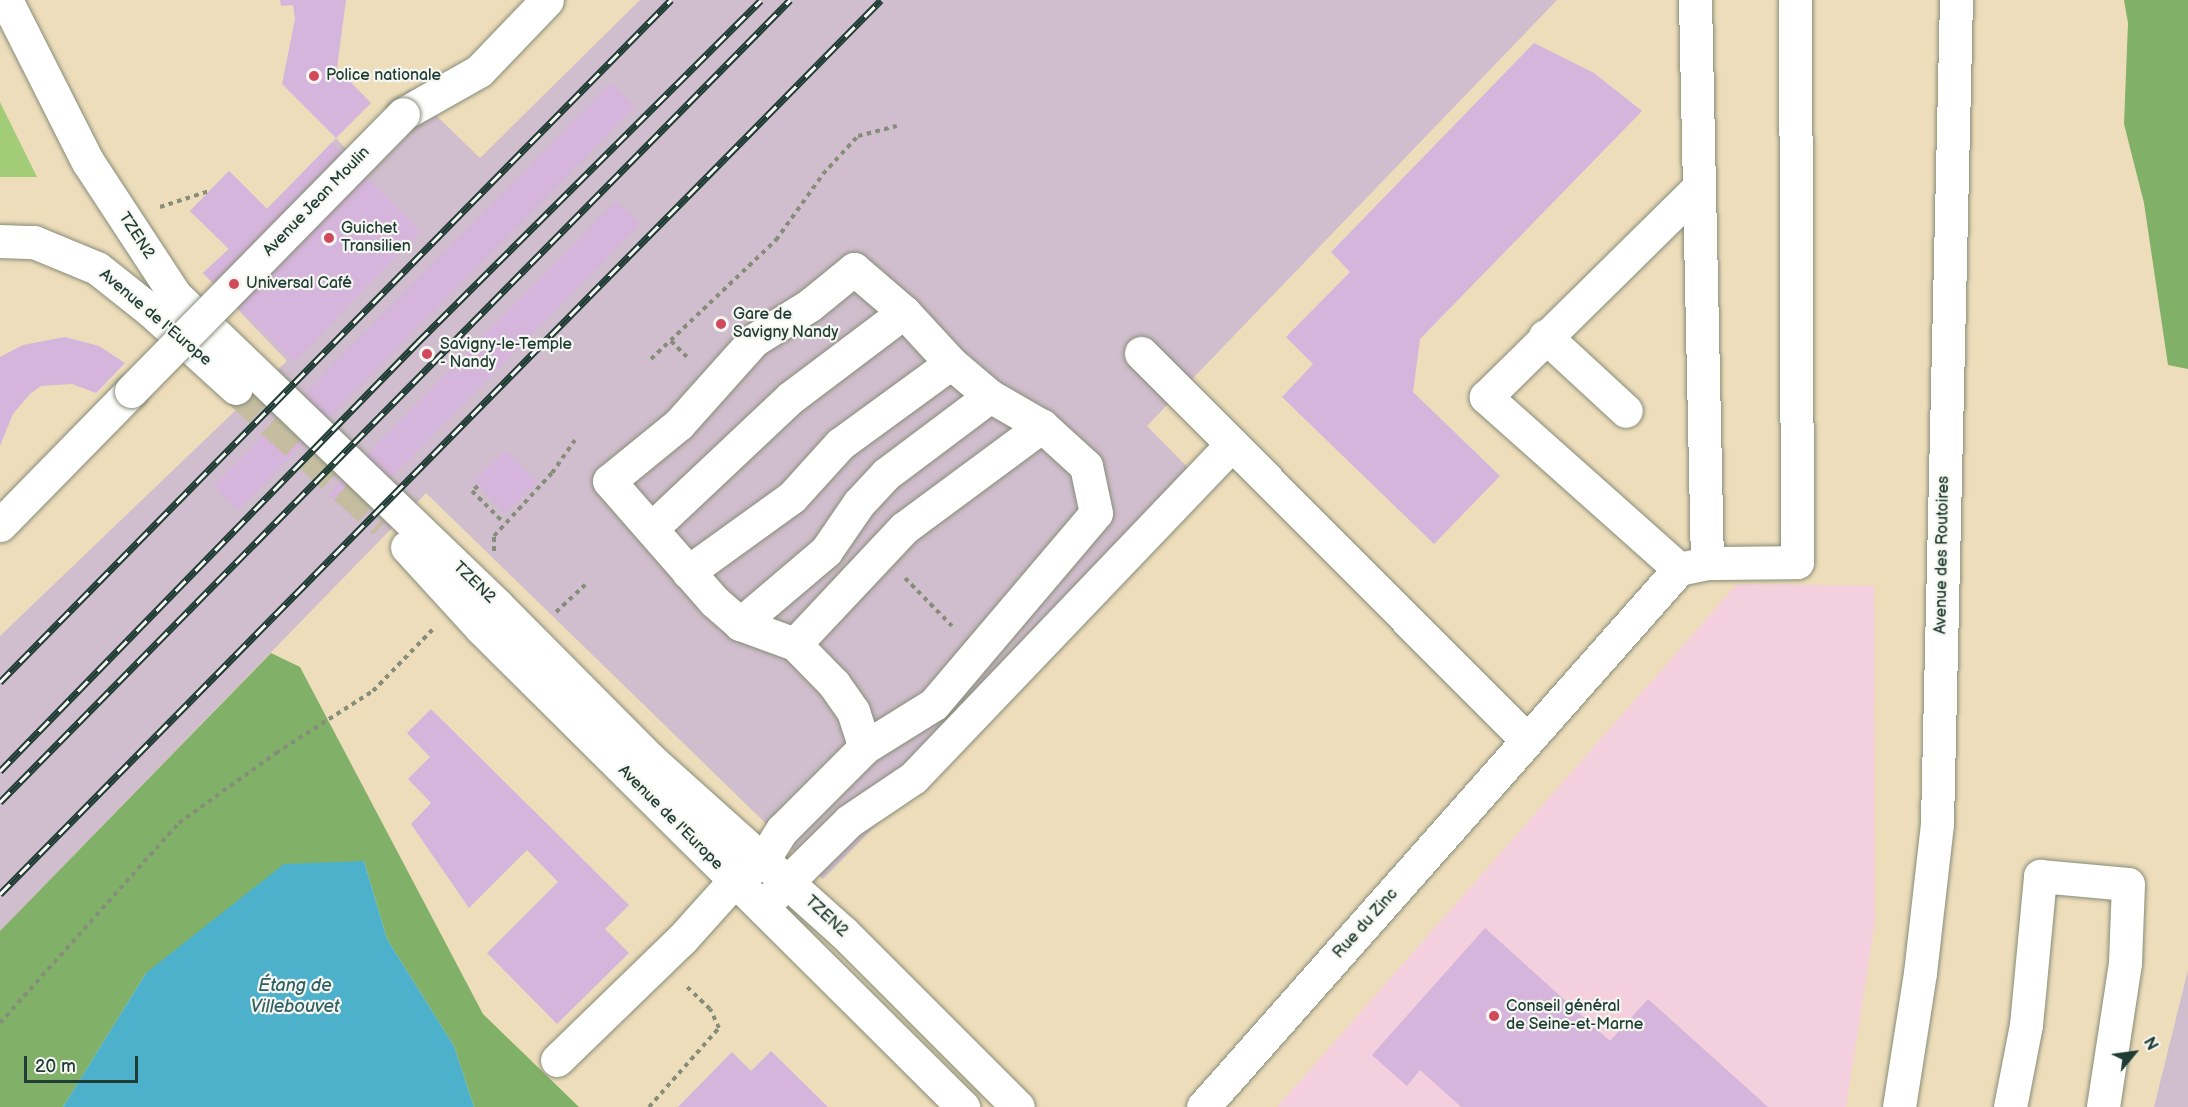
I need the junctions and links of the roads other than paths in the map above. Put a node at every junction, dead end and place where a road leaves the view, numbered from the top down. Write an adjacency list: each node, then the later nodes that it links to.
1 (6, 0): 26 (street, TZEN2)
2 (547, 0): 18 (street, Avenue Jean Moulin, bridge)
3 (1695, 0): 6 (street)
4 (1795, 0): 20 (street)
5 (1956, 0): 34 (street, Avenue des Routoires)
6 (1697, 189): 9 (street); 20 (street)
7 (0, 241): 12 (street, Avenue de l'Europe)
8 (904, 312): 11 (street); 19 (street); 19 (street)
9 (1545, 336): 14 (street); 20 (street)
10 (1142, 353): 16 (street)
11 (951, 363): 13 (street); 21 (street)
12 (236, 388)
13 (990, 396): 15 (street); 22 (street)
14 (1626, 411)
15 (1042, 426): 23 (street); 25 (street)
16 (1232, 444): 24 (street); 28 (street)
17 (384, 522): 27 (street, Avenue de l'Europe)
18 (0, 525)
19 (652, 528): 21 (street)
20 (1693, 566): 24 (street, Rue du Zinc)
21 (688, 572): 22 (street)
22 (740, 624): 23 (street)
23 (795, 644): 25 (street)
24 (1526, 739): 33 (street, Rue du Zinc)
25 (865, 747): 26 (street)
26 (763, 860): 27 (street); 28 (street, TZEN2)
27 (734, 881): 29 (street, Avenue de l'Europe); 30 (street)
28 (788, 881): 29 (street); 32 (street, TZEN2)
29 (760, 909): 31 (street, Avenue de l'Europe)
30 (557, 1060)
31 (963, 1107)
32 (1018, 1107)
33 (1203, 1107)
34 (1899, 1107)
35 (2010, 1107): 36 (street)
36 (2103, 1107)

